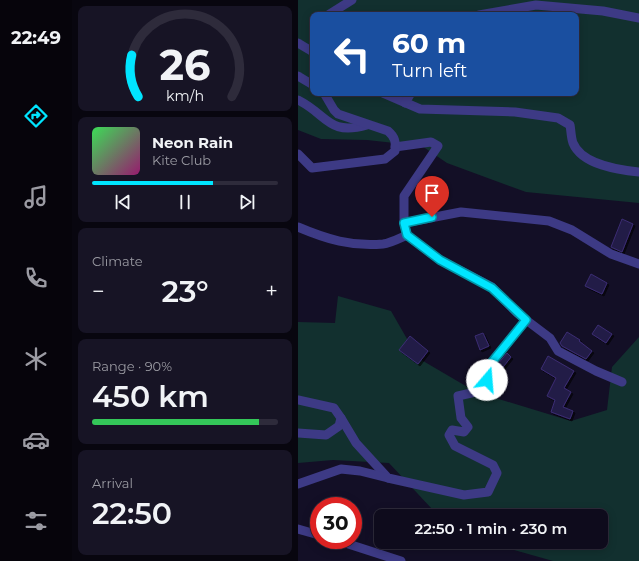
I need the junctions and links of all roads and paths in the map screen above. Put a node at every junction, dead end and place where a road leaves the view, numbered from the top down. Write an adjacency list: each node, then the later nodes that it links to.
1 (352, 0): 2 (street)
2 (333, 12)
3 (496, 12): 4 (street)
4 (639, 18)
5 (298, 43): 6 (street)
6 (310, 50)
7 (298, 76): 8 (street)
8 (310, 83)
9 (326, 96): 14 (street)
10 (391, 96): 13 (street)
11 (408, 96): 13 (street)
12 (298, 100): 14 (street)
13 (405, 103): 17 (street)
14 (367, 125): 15 (street)
15 (396, 147): 16 (street); 18 (street)
16 (298, 154)
17 (639, 172)
18 (404, 223): 20 (street); 21 (street)
19 (298, 227): 20 (street)
20 (407, 235): 22 (street)
21 (639, 264)
22 (526, 320): 23 (street); 27 (street)
23 (622, 382)
24 (298, 400): 25 (street)
25 (341, 418): 26 (street); 27 (street)
26 (298, 433)
27 (388, 478): 28 (street)
28 (298, 484)
29 (298, 529): 30 (street)
30 (310, 532)
31 (362, 548): 32 (street)
32 (401, 561)

